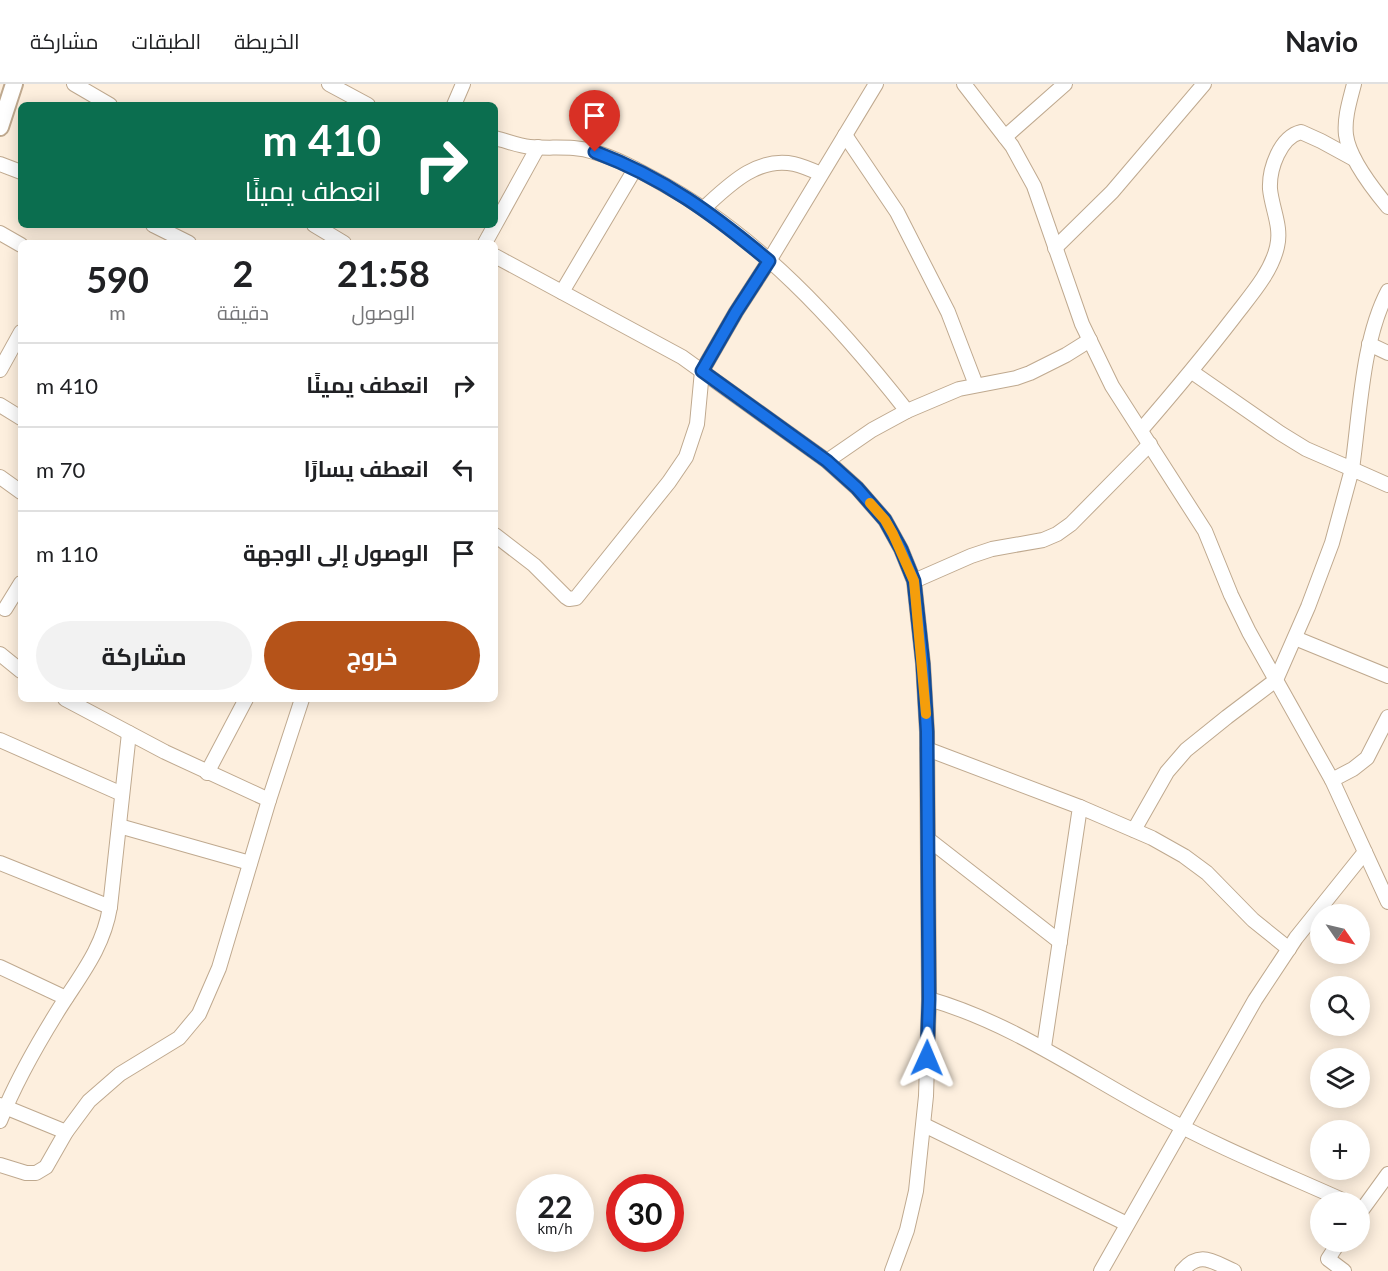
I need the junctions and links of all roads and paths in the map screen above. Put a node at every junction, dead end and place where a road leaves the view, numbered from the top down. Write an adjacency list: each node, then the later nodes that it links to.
1 (14, 84): 14 (street)
2 (74, 84): 11 (street)
3 (329, 84): 10 (street)
4 (463, 84): 13 (street)
5 (876, 84): 15 (street)
6 (964, 84): 16 (street)
7 (1065, 84): 16 (street)
8 (1204, 84): 33 (street)
9 (1354, 84): 19 (street)
10 (347, 88): 12 (street)
11 (101, 102)
12 (364, 102)
13 (455, 102)
14 (0, 127)
15 (845, 135): 23 (street); 45 (street)
16 (1005, 136): 33 (street)
17 (498, 139): 18 (street)
18 (538, 147): 21 (street); 26 (street)
19 (1354, 159): 24 (street); 44 (street)
20 (0, 164): 22 (street)
21 (635, 169): 25 (street); 37 (street)
22 (18, 171)
23 (821, 174): 25 (street); 35 (street)
24 (1388, 207)
25 (704, 208): 35 (street)
26 (498, 219)
27 (159, 228): 30 (street)
28 (319, 228): 31 (street)
29 (0, 233): 32 (street)
30 (183, 240)
31 (339, 240)
32 (18, 243)
33 (1055, 248): 39 (street)
34 (498, 258): 37 (street)
35 (769, 261): 43 (street); 47 (street)
36 (1388, 291): 40 (street)
37 (562, 292): 43 (street)
38 (18, 337): 42 (street)
39 (1090, 340): 45 (street); 49 (street)
40 (1369, 344): 41 (street); 52 (street)
41 (1388, 353)
42 (0, 370)
43 (702, 371): 51 (street); 56 (street)
44 (1192, 372): 49 (street); 52 (street)
45 (976, 385): 47 (street)
46 (0, 405): 48 (street)
47 (907, 411): 51 (street)
48 (18, 416)
49 (1141, 430): 50 (street)
50 (1150, 444): 57 (street); 64 (street)
51 (827, 461): 57 (street)
52 (1352, 469): 54 (street); 60 (street)
53 (0, 477): 55 (street)
54 (1388, 485)
55 (18, 490)
56 (498, 537)
57 (914, 581): 71 (street)
58 (18, 587): 59 (street)
59 (2, 610)
60 (1294, 638): 63 (street); 64 (street)
61 (0, 654): 62 (street)
62 (18, 669)
63 (1388, 676)
64 (1276, 680): 73 (street); 78 (street)
65 (71, 702): 69 (street)
66 (244, 702): 72 (street)
67 (301, 702): 75 (street)
68 (1388, 717): 73 (street)
69 (129, 733): 72 (street); 74 (street)
70 (0, 740): 74 (street)
71 (927, 749): 76 (street); 79 (street)
72 (207, 773): 75 (street)
73 (1332, 780): 80 (street)
74 (122, 794): 77 (street)
75 (269, 800): 82 (street)
76 (1080, 807): 78 (street); 85 (street)
77 (118, 826): 82 (street); 84 (street)
78 (1134, 830): 86 (street)
79 (928, 839): 85 (street); 89 (street)
80 (1365, 852): 83 (street); 86 (street)
81 (0, 863): 84 (street)
82 (250, 863): 94 (street)
83 (1388, 902)
84 (110, 907): 88 (street)
85 (1060, 942): 90 (street)
86 (1289, 950): 93 (street)
87 (0, 967): 88 (street)
88 (66, 998): 91 (street)
89 (929, 999): 90 (street); 92 (street)
90 (1044, 1047): 93 (street)
91 (2, 1111): 94 (street)
92 (924, 1125): 99 (street); 102 (street)
93 (1182, 1127): 97 (street); 99 (street)
94 (66, 1132): 95 (street)
95 (0, 1165)
96 (1388, 1174): 98 (street)
97 (1325, 1192)
98 (1370, 1197)
99 (1127, 1224): 103 (street)
100 (1332, 1252): 101 (street)
101 (1324, 1265): 106 (street)
102 (892, 1271)
103 (1101, 1271)
104 (1182, 1271): 105 (street)
105 (1234, 1271)
106 (1344, 1271)

